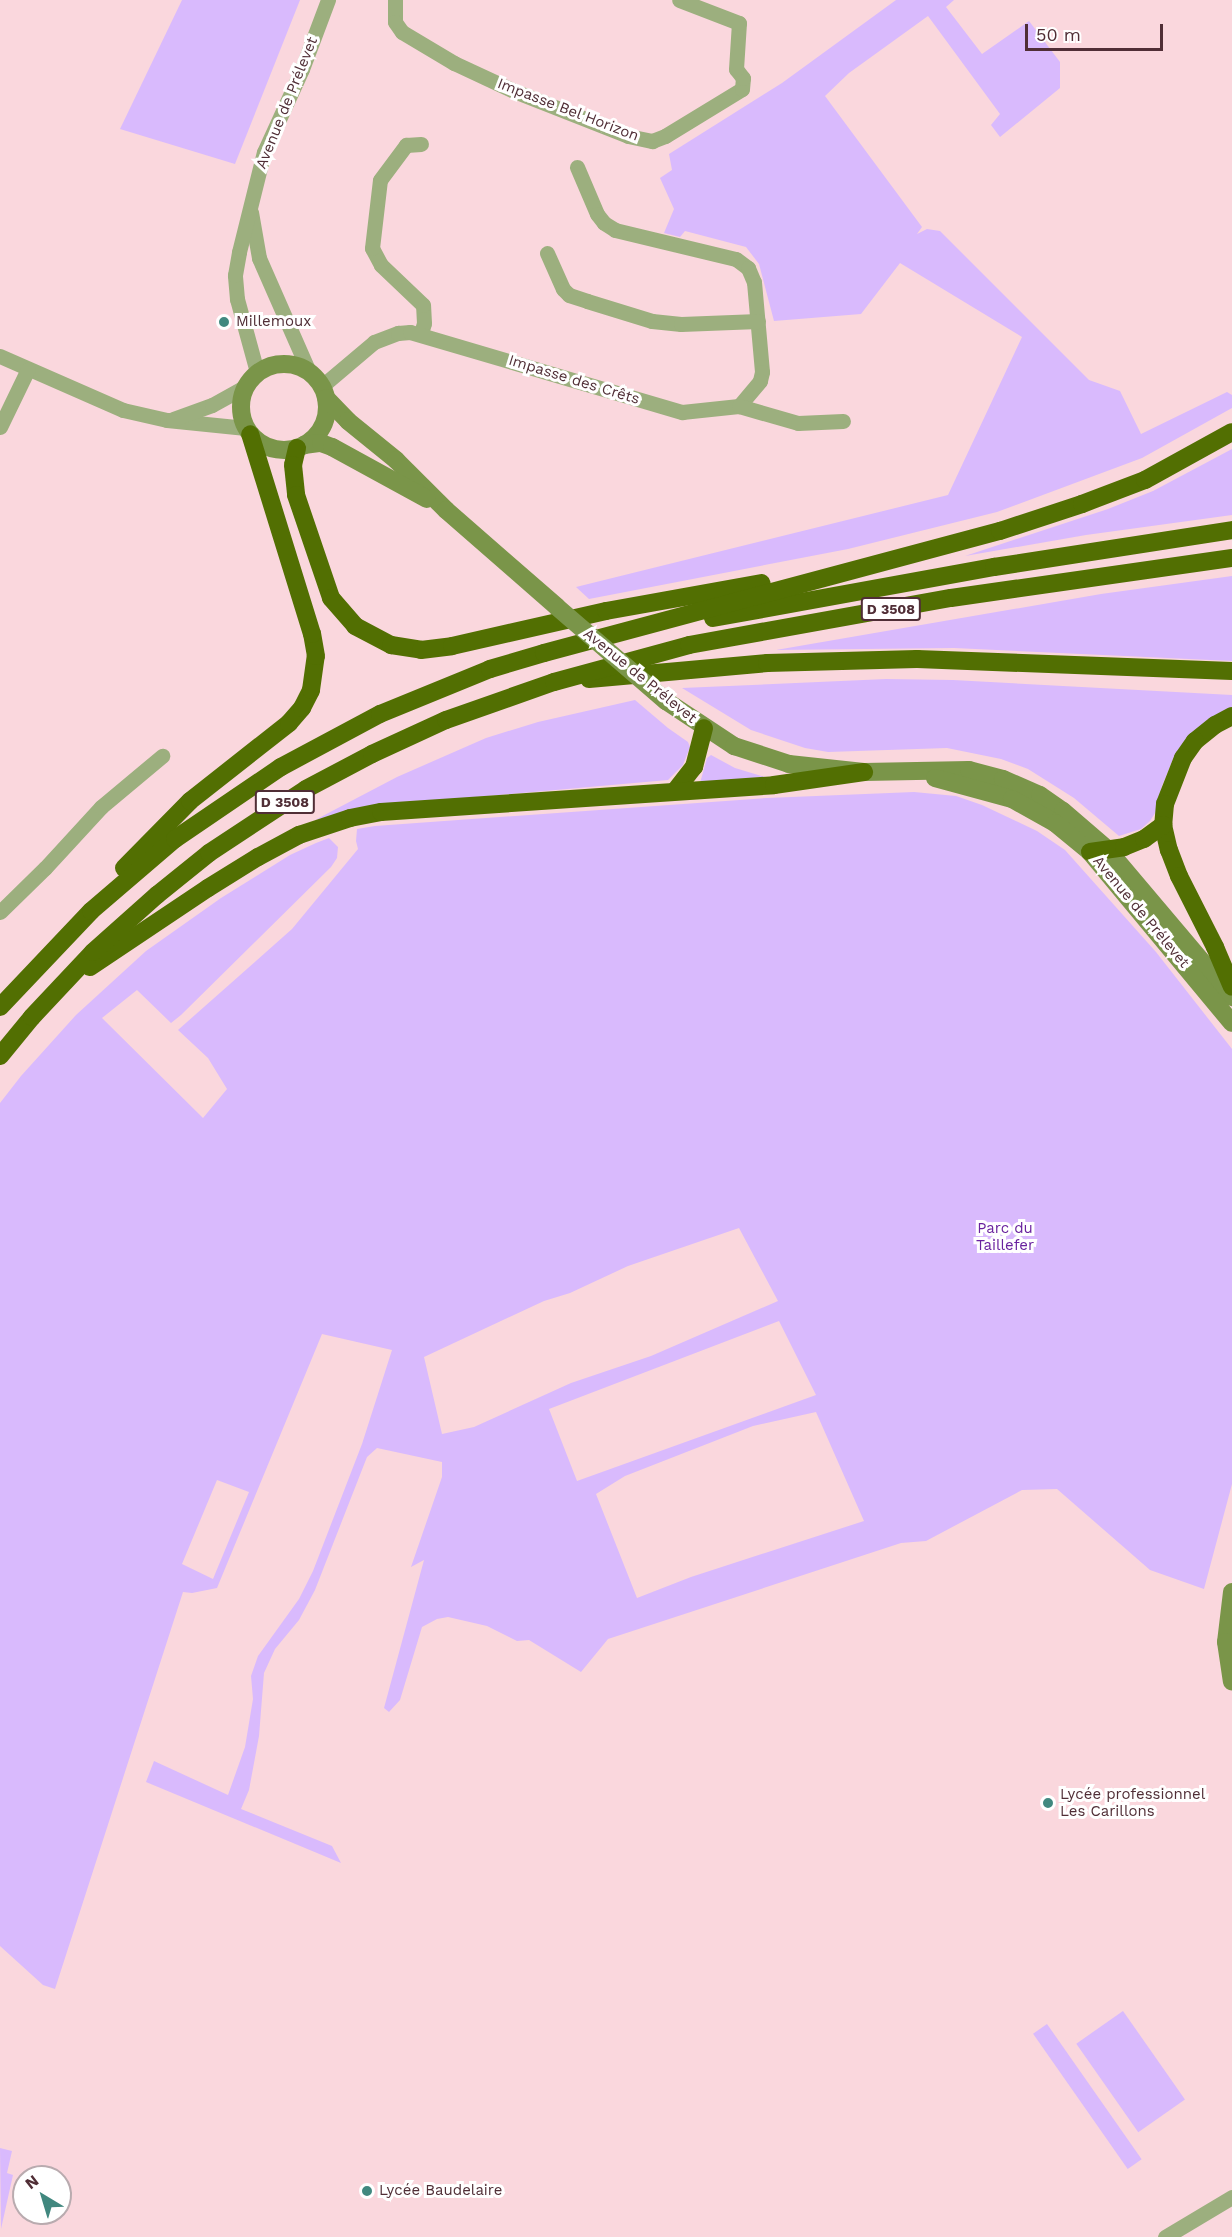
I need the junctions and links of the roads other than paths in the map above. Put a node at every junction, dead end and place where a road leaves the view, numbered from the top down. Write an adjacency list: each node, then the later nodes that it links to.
1 (328, 0): 6 (street, Avenue de Prélevet)
2 (395, 0): 3 (street, Impasse Bel Horizon)
3 (679, 0)
4 (421, 144): 9 (street)
5 (577, 167): 8 (street)
6 (250, 207): 12 (street, Avenue de Prélevet); 13 (street, Avenue de Prélevet)
7 (547, 253): 8 (street)
8 (758, 321): 14 (street)
9 (421, 333): 13 (street, Impasse des Crêts); 14 (street, Impasse des Crêts)
10 (0, 356): 11 (street)
11 (28, 369): 15 (street); 17 (street)
12 (252, 379): 13 (street); 15 (street); 18 (street)
13 (319, 385): 20 (street); 21 (street, Avenue de Prélevet)
14 (739, 406): 16 (street, Impasse des Crêts)
15 (167, 420): 18 (street)
16 (843, 421)
17 (0, 427)
18 (248, 431): 20 (street); 36 (highway)
19 (1232, 432): 24 (highway)
20 (300, 447): 21 (street, Avenue de Prélevet); 24 (highway)
21 (446, 510): 29 (street, Avenue de Prélevet, bridge)
22 (1232, 530): 25 (highway, D 3508)
23 (1232, 558): 27 (highway, D 3508)
24 (853, 569): 25 (highway)
25 (544, 652): 36 (highway, D 3508)
26 (1232, 671): 27 (highway)
27 (554, 682): 38 (highway, D 3508)
28 (1232, 716): 33 (highway)
29 (704, 728): 31 (street, Avenue de Prélevet); 32 (highway)
30 (162, 756): 35 (street)
31 (864, 772): 32 (highway); 34 (street, Avenue de Prélevet)
32 (675, 791): 38 (highway)
33 (1163, 825): 34 (highway); 37 (highway)
34 (1099, 851): 39 (street, Avenue de Prélevet); 41 (street, Avenue de Prélevet)
35 (0, 912)
36 (63, 937): 40 (highway, D 3508)
37 (1232, 987)
38 (57, 990): 42 (highway, D 3508)
39 (1232, 997)
40 (0, 1007)
41 (1232, 1023)
42 (0, 1056)
43 (1232, 1592): 44 (street)
44 (1232, 1682)
45 (1232, 2198): 46 (street)
46 (1165, 2237)

